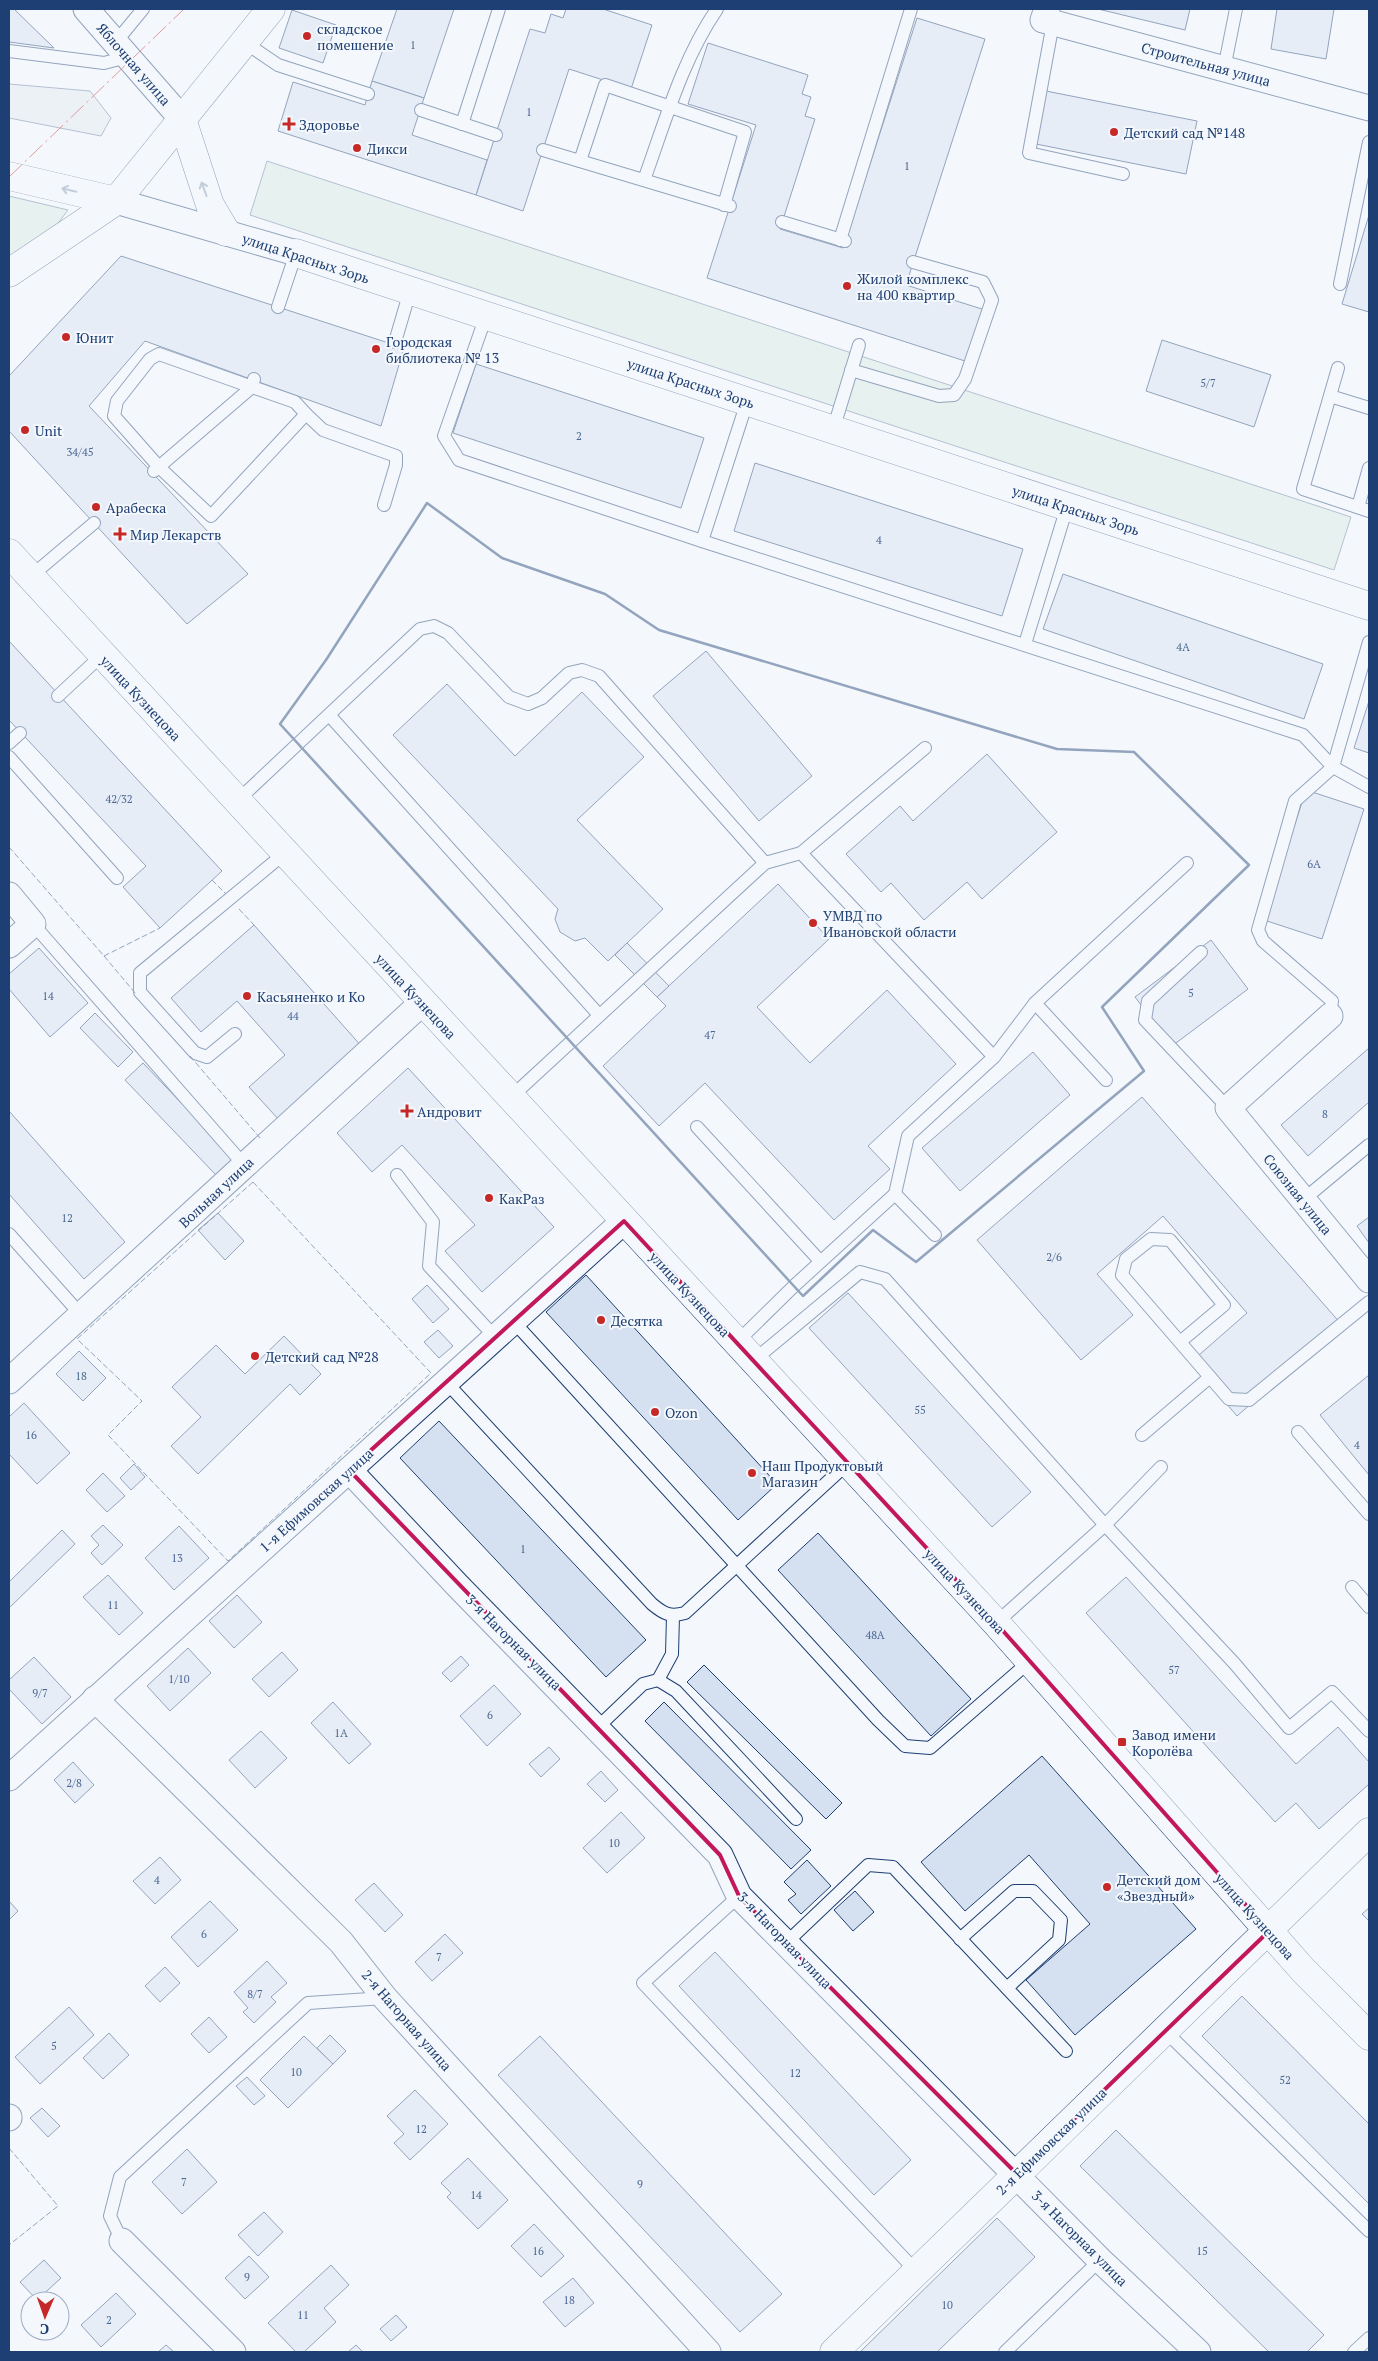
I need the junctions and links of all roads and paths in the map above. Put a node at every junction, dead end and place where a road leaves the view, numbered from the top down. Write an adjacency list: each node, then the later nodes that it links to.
1 (86, 9): 10 (street, Яблочная улица)
2 (143, 9): 10 (lane)
3 (271, 9): 9 (street)
4 (499, 9): 18 (lane)
5 (718, 9): 14 (lane)
6 (911, 9): 27 (lane)
7 (1236, 9): 12 (lane)
8 (1048, 17): 12 (street, Строительная улица); 23 (lane)
9 (244, 42): 13 (lane); 17 (street)
10 (121, 50): 11 (lane); 17 (street, Яблочная улица)
11 (9, 51)
12 (1224, 69): 15 (street, Строительная улица)
13 (368, 94)
14 (670, 106): 22 (lane); 25 (lane); 25 (lane)
15 (1369, 108)
16 (421, 110): 18 (lane)
17 (182, 119): 26 (street); 28 (street, one-way to 17)
18 (462, 124): 19 (lane)
19 (496, 135)
20 (1369, 142): 32 (lane)
21 (543, 150): 22 (lane)
22 (580, 161): 25 (lane)
23 (1123, 174)
24 (9, 176): 26 (street, улица Красных Зорь, one-way to 24)
25 (644, 180)
26 (116, 201): 28 (street, улица Красных Зорь); 31 (street)
27 (782, 222)
28 (226, 232): 29 (street, улица Красных Зорь)
29 (296, 253): 33 (street, улица Красных Зорь); 34 (lane)
30 (913, 262): 39 (lane)
31 (9, 273)
32 (1340, 284)
33 (410, 291): 35 (street, улица Красных Зорь); 36 (lane)
34 (278, 307)
35 (486, 316): 42 (street, улица Красных Зорь); 52 (lane)
36 (395, 342)
37 (859, 345): 39 (lane)
38 (1338, 368): 41 (lane)
39 (851, 370): 45 (lane)
40 (253, 383): 44 (lane); 47 (lane); 47 (lane)
41 (1330, 396): 43 (lane); 50 (lane)
42 (747, 402): 45 (street, улица Красных Зорь); 52 (lane)
43 (1369, 408)
44 (306, 414): 47 (lane); 48 (lane)
45 (833, 430): 49 (street, улица Красных Зорь)
46 (1369, 468): 50 (lane)
47 (155, 470)
48 (384, 505)
49 (1068, 507): 55 (street, улица Красных Зорь); 57 (lane)
50 (1364, 509)
51 (94, 523): 54 (lane)
52 (702, 541): 57 (lane)
53 (9, 553): 54 (street, улица Кузнецова)
54 (30, 577): 58 (street, улица Кузнецова)
55 (1369, 606)
56 (1369, 642): 65 (lane)
57 (1025, 644): 65 (lane)
58 (102, 655): 59 (lane); 67 (street, улица Кузнецова)
59 (58, 696)
60 (330, 716): 67 (lane); 70 (lane); 79 (lane)
61 (20, 733): 62 (lane)
62 (9, 743)
63 (925, 748): 69 (lane)
64 (9, 757): 72 (lane)
65 (1333, 767): 66 (lane); 80 (lane)
66 (1369, 786)
67 (237, 801): 68 (street, улица Кузнецова)
68 (285, 853): 77 (street, улица Кузнецова); 81 (lane)
69 (802, 853): 70 (lane); 82 (lane)
70 (765, 862): 79 (lane)
71 (1188, 863): 78 (lane)
72 (117, 878)
73 (9, 895): 74 (street)
74 (33, 924): 75 (street); 88 (lane)
75 (9, 945)
76 (1201, 952): 85 (lane)
77 (423, 1002): 84 (street, улица Кузнецова); 88 (street, Вольная улица)
78 (1035, 1003): 82 (lane); 83 (lane)
79 (599, 1016): 84 (lane)
80 (1330, 1016): 85 (street)
81 (235, 1034)
82 (994, 1057): 90 (lane)
83 (1106, 1080)
84 (510, 1098): 92 (street, улица Кузнецова)
85 (1228, 1108): 91 (street, Союзная улица)
86 (697, 1127): 95 (lane)
87 (1369, 1145): 91 (lane)
88 (245, 1166): 98 (street, Вольная улица)
89 (397, 1175): 100 (lane)
90 (894, 1194): 94 (lane); 95 (lane)
91 (1303, 1200): 96 (street, Союзная улица)
92 (624, 1221): 99 (street, 1-я Ефимовская улица); 102 (street, улица Кузнецова)
93 (9, 1234): 98 (lane)
94 (935, 1235)
95 (820, 1261): 102 (lane)
96 (1369, 1280)
97 (1369, 1302): 103 (lane)
98 (82, 1316): 104 (street, Вольная улица)
99 (513, 1321): 100 (street, 1-я Ефимовская улица); 113 (lane)
100 (495, 1338): 105 (street, 1-я Ефимовская улица)
101 (1180, 1342): 101 (lane); 103 (lane)
102 (744, 1352): 108 (street, улица Кузнецова); 112 (lane)
103 (1210, 1377): 107 (lane)
104 (9, 1381)
105 (446, 1382): 110 (street, 1-я Ефимовская улица); 116 (lane)
106 (1298, 1432): 111 (lane)
107 (1142, 1435)
108 (848, 1464): 113 (lane); 117 (street, улица Кузнецова)
109 (1161, 1467): 112 (lane)
110 (349, 1470): 120 (street, 1-я Ефимовская улица); 121 (street, 3-я Нагорная улица)
111 (1369, 1514)
112 (1105, 1525): 117 (lane); 122 (lane)
113 (736, 1564): 116 (lane); 118 (lane)
114 (1352, 1587): 115 (lane)
115 (1369, 1608)
116 (673, 1616): 119 (lane)
117 (996, 1623): 118 (street, улица Кузнецова)
118 (1030, 1661): 127 (street, улица Кузнецова)
119 (658, 1680): 121 (lane); 124 (lane)
120 (95, 1699): 123 (street, 1-я Ефимовская улица); 131 (street, 2-я Нагорная улица)
121 (598, 1727): 126 (street, 3-я Нагорная улица)
122 (1369, 1731)
123 (12, 1768)
124 (796, 1819)
125 (1369, 1832): 127 (street, 2-я Ефимовская улица)
126 (739, 1896): 129 (street, 3-я Нагорная улица); 139 (lane)
127 (1269, 1931): 132 (street, 2-я Ефимовская улица); 133 (street, улица Кузнецова)
128 (960, 1939): 129 (lane); 130 (lane); 130 (lane)
129 (786, 1943): 135 (street, 3-я Нагорная улица)
130 (1007, 1988): 134 (lane)
131 (385, 1998): 137 (lane); 142 (street, 2-я Нагорная улица)
132 (1165, 2031): 135 (street, 2-я Ефимовская улица); 136 (lane)
133 (1369, 2036)
134 (1066, 2051)
135 (1017, 2174): 138 (street, 3-я Нагорная улица); 139 (street, 2-я Ефимовская улица)
136 (1369, 2231)
137 (122, 2241): 141 (street)
138 (1100, 2260): 144 (lane); 145 (street, 3-я Нагорная улица)
139 (917, 2272): 143 (street, 2-я Ефимовская улица)
140 (1368, 2341): 146 (lane)
141 (233, 2352)
142 (708, 2352)
143 (834, 2352)
144 (1005, 2352)
145 (1198, 2352)
146 (1354, 2352)

